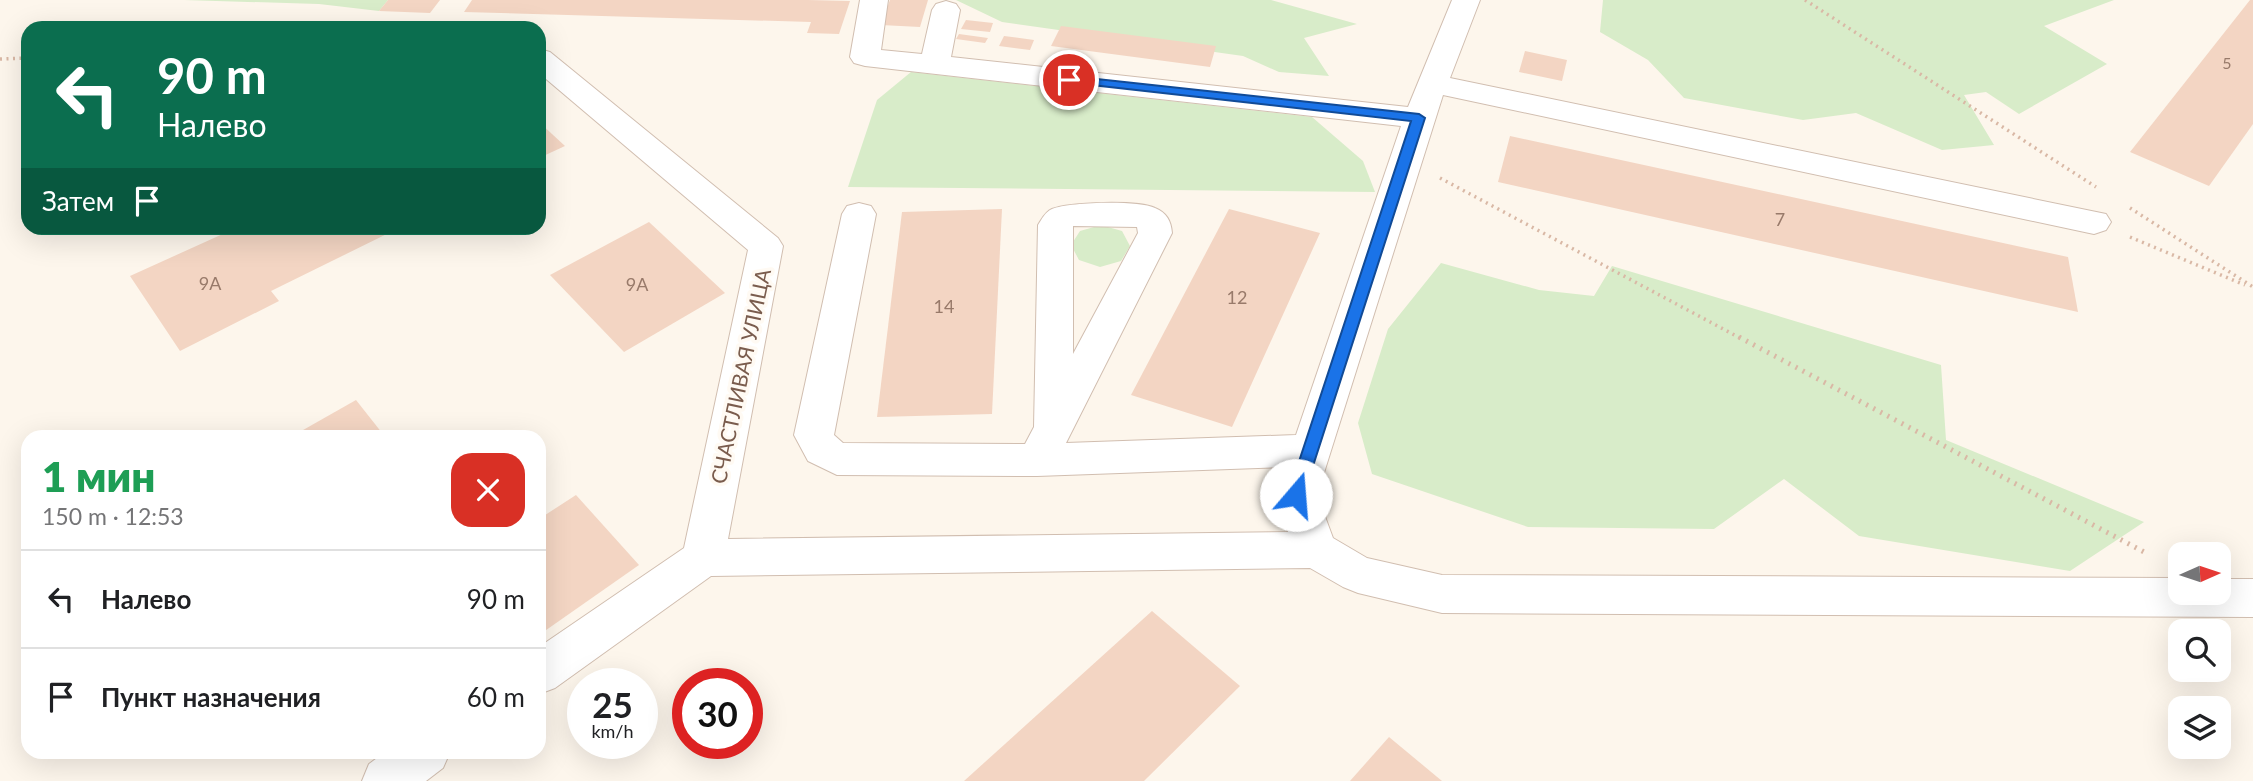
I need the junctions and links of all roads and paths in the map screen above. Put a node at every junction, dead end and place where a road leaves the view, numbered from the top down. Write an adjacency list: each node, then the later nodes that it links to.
1 (874, 0): 8 (street)
2 (1464, 0): 9 (street)
3 (1805, 0): 12 (path)
4 (946, 10): 8 (street)
5 (21, 58): 6 (path)
6 (0, 59)
7 (546, 64): 20 (street, СЧАСТЛИВАЯ УЛИЦА)
8 (934, 65): 10 (street)
9 (1433, 84): 10 (street); 15 (street)
10 (1419, 118): 11 (street)
11 (1405, 159): 18 (street); 21 (path)
12 (2100, 189)
13 (2123, 204): 16 (path)
14 (859, 214): 17 (street)
15 (2094, 222): 16 (path)
16 (2253, 287)
17 (1045, 443): 17 (street); 18 (street)
18 (1310, 452): 19 (street)
19 (1316, 550): 20 (street); 22 (street)
20 (703, 558): 23 (street)
21 (2156, 559)
22 (2253, 598)
23 (546, 668)
24 (416, 759): 25 (street)
25 (386, 781)

